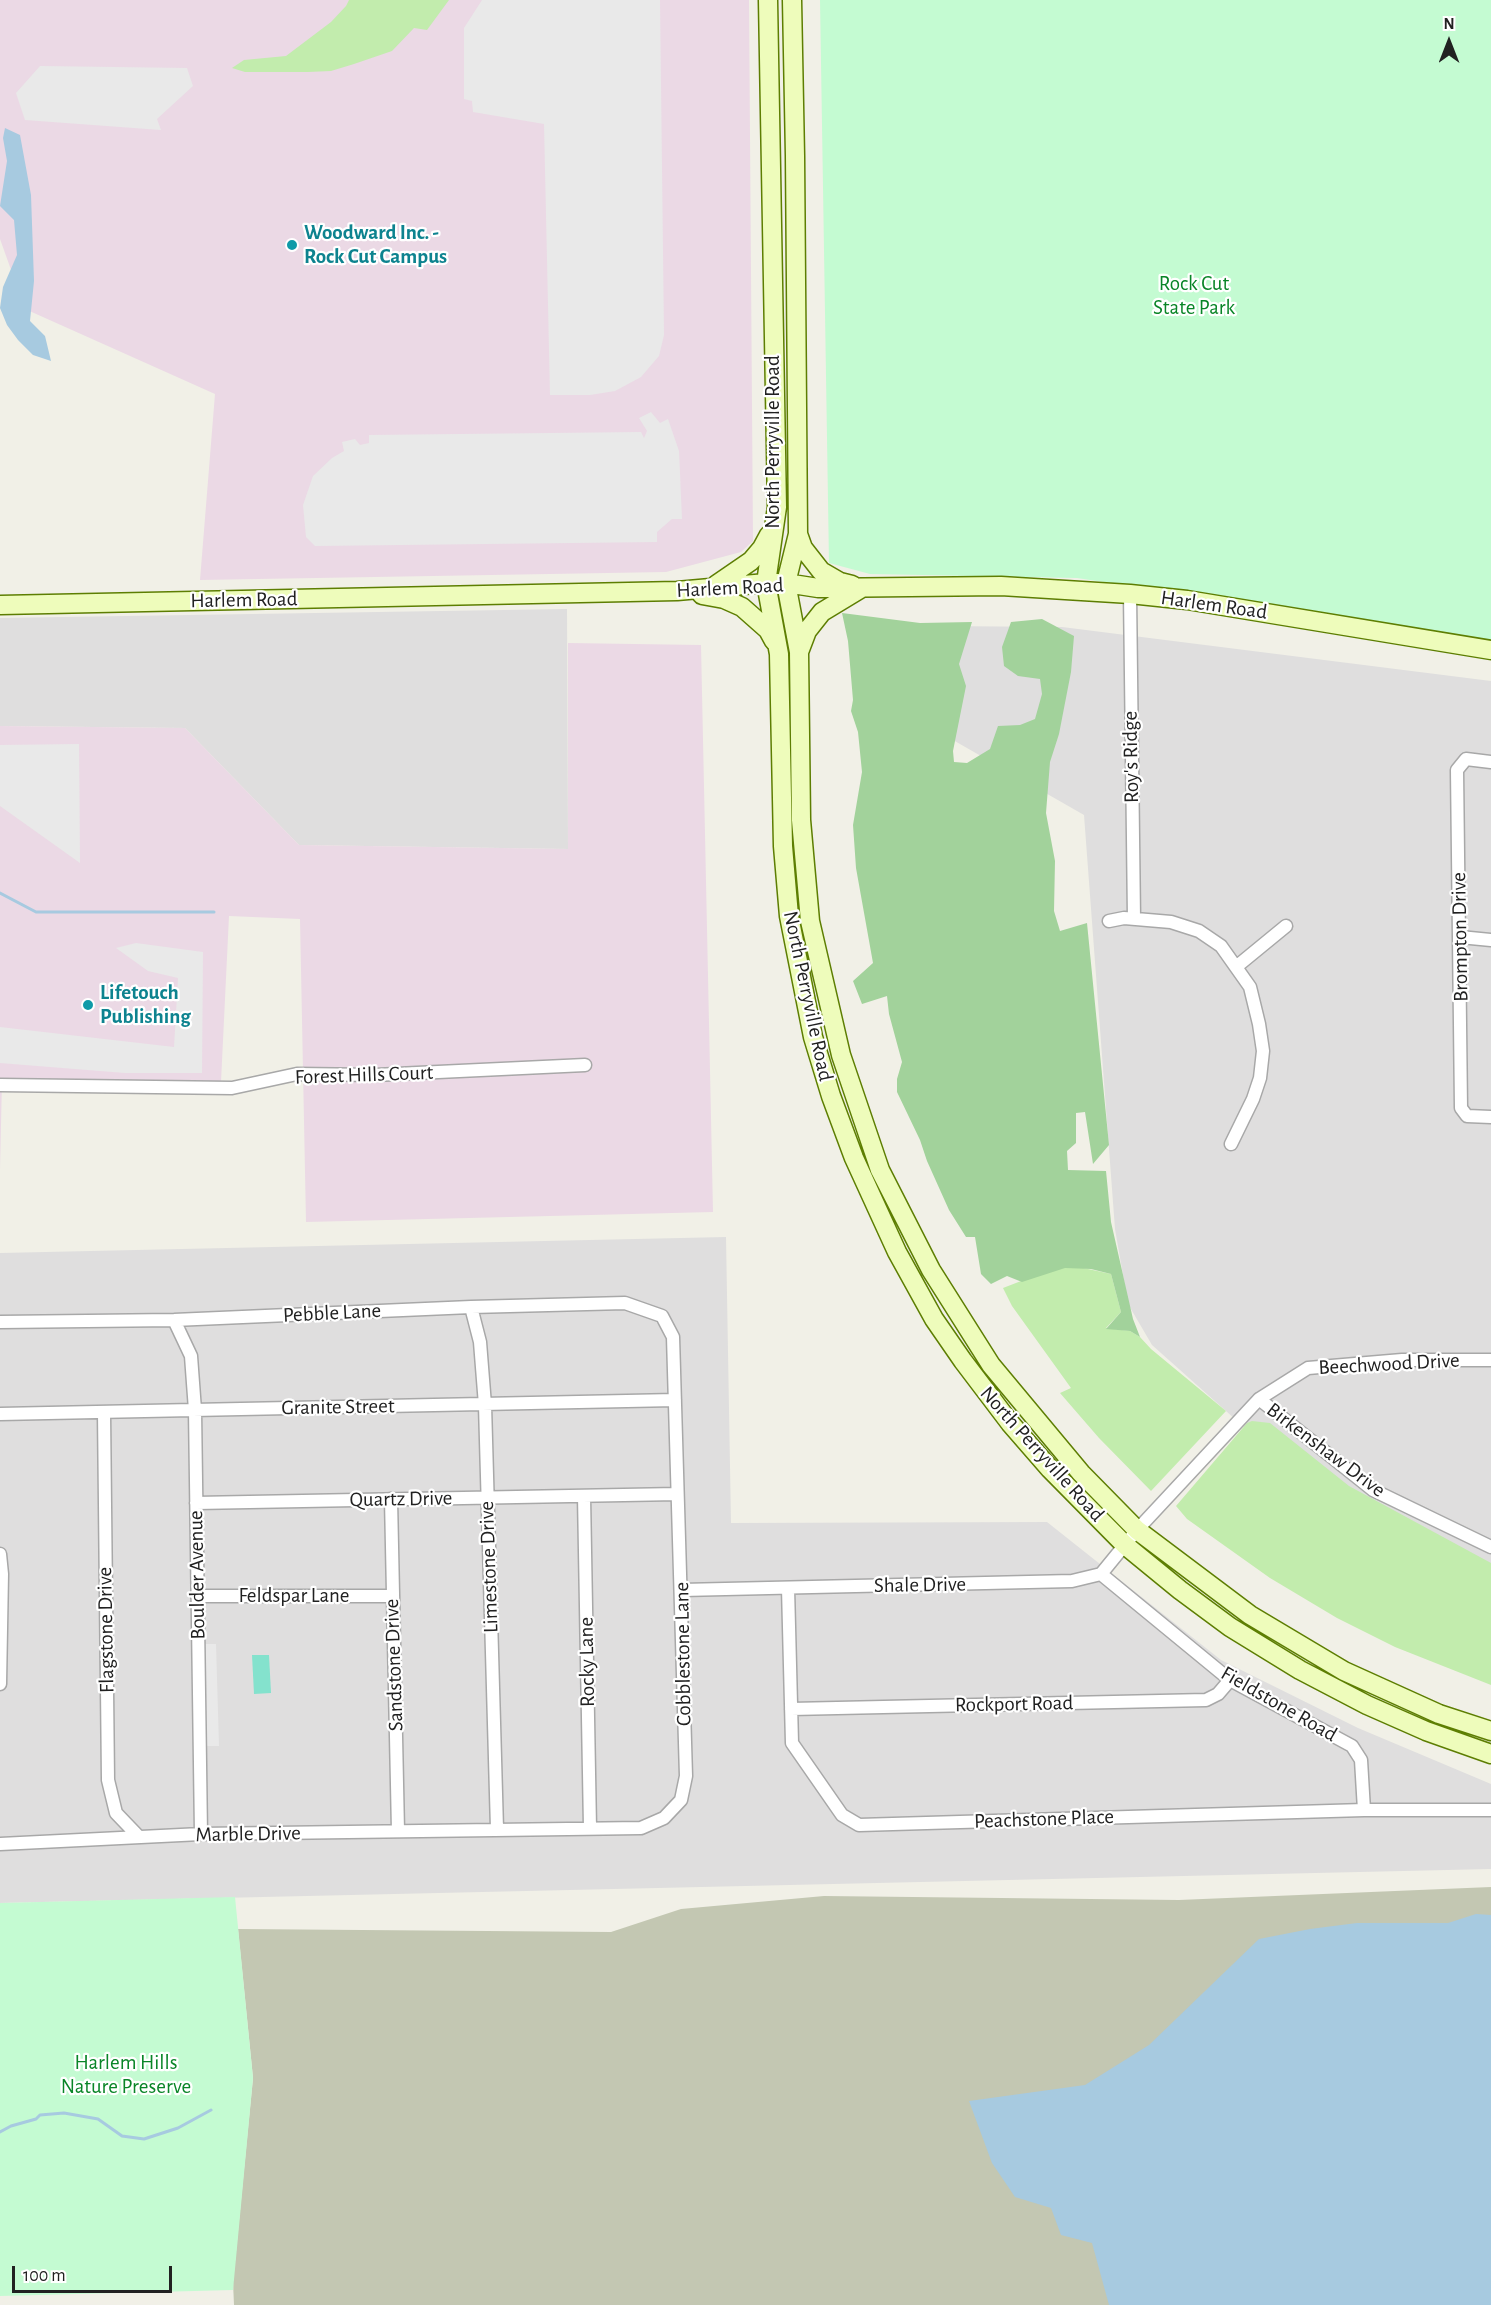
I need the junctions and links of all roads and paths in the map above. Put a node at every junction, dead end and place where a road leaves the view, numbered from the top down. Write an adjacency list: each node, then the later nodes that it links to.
1 (768, 0): 3 (main road, North Perryville Road)
2 (792, 0): 4 (main road, North Perryville Road)
3 (777, 507): 5 (main road, North Perryville Road); 8 (main road)
4 (798, 534): 6 (main road, North Perryville Road); 7 (main road)
5 (766, 583): 6 (main road, Harlem Road); 8 (main road, Harlem Road); 13 (main road, North Perryville Road)
6 (786, 583): 7 (main road, Harlem Road); 12 (main road, North Perryville Road)
7 (862, 588): 9 (main road, Harlem Road); 12 (main road)
8 (677, 591): 10 (main road, Harlem Road); 13 (main road)
9 (1130, 594): 11 (main road, Harlem Road); 15 (street, Roy's Ridge)
10 (0, 605)
11 (1491, 650)
12 (799, 652): 41 (main road, North Perryville Road)
13 (779, 654): 42 (main road, North Perryville Road)
14 (1491, 762): 18 (street, Brompton Drive)
15 (1134, 919): 16 (street); 20 (street)
16 (1109, 921)
17 (1286, 926): 20 (street)
18 (1460, 937): 19 (street); 23 (street, Brompton Drive)
19 (1491, 940)
20 (1236, 967): 24 (street)
21 (585, 1065): 22 (street, Forest Hills Court)
22 (0, 1085)
23 (1491, 1117)
24 (1231, 1144)
25 (471, 1307): 26 (street, Pebble Lane); 27 (street, Pebble Lane); 32 (street, Limestone Drive)
26 (662, 1316): 31 (street, Cobblestone Lane)
27 (174, 1320): 28 (street, Pebble Lane); 33 (street, Boulder Avenue)
28 (0, 1322)
29 (1491, 1360): 30 (street, Beechwood Drive)
30 (1258, 1399): 41 (street, Beechwood Drive); 43 (street, Birkenshaw Drive)
31 (675, 1400): 32 (street, Granite Street); 36 (street, Cobblestone Lane)
32 (485, 1405): 33 (street, Granite Street); 38 (street, Limestone Drive)
33 (195, 1410): 34 (street, Granite Street); 40 (street, Boulder Avenue)
34 (104, 1413): 35 (street, Granite Street); 61 (street, Flagstone Drive)
35 (0, 1414)
36 (677, 1494): 37 (street, Quartz Drive); 47 (street, Cobblestone Lane)
37 (584, 1496): 38 (street, Quartz Drive); 57 (street, Rocky Lane)
38 (487, 1497): 39 (street, Quartz Drive); 58 (street, Limestone Drive)
39 (391, 1499): 40 (street, Quartz Drive); 49 (street, Sandstone Drive)
40 (196, 1503): 48 (street, Boulder Avenue)
41 (1137, 1530): 42 (street); 53 (main road, North Perryville Road)
42 (1125, 1545): 45 (street); 54 (main road, North Perryville Road)
43 (1491, 1547)
44 (0, 1554): 51 (street)
45 (1101, 1574): 46 (street, Shale Drive); 50 (street, Fieldstone Road)
46 (788, 1588): 47 (street, Shale Drive); 52 (street, Peachstone Place)
47 (682, 1590): 57 (street, Cobblestone Lane)
48 (197, 1596): 49 (street, Feldspar Lane); 60 (street, Boulder Avenue)
49 (392, 1596): 59 (street, Sandstone Drive)
50 (1230, 1680): 52 (street, Rockport Road); 55 (street, Fieldstone Road)
51 (0, 1684)
52 (792, 1709): 55 (street, Peachstone Place)
53 (1491, 1731)
54 (1491, 1754)
55 (1364, 1809): 56 (street, Peachstone Place)
56 (1491, 1810)
57 (590, 1828): 58 (street, Cobblestone Lane)
58 (497, 1829): 59 (street, Marble Drive)
59 (398, 1831): 60 (street, Marble Drive)
60 (201, 1834): 61 (street, Marble Drive)
61 (139, 1837): 62 (street, Marble Drive)
62 (0, 1845)

